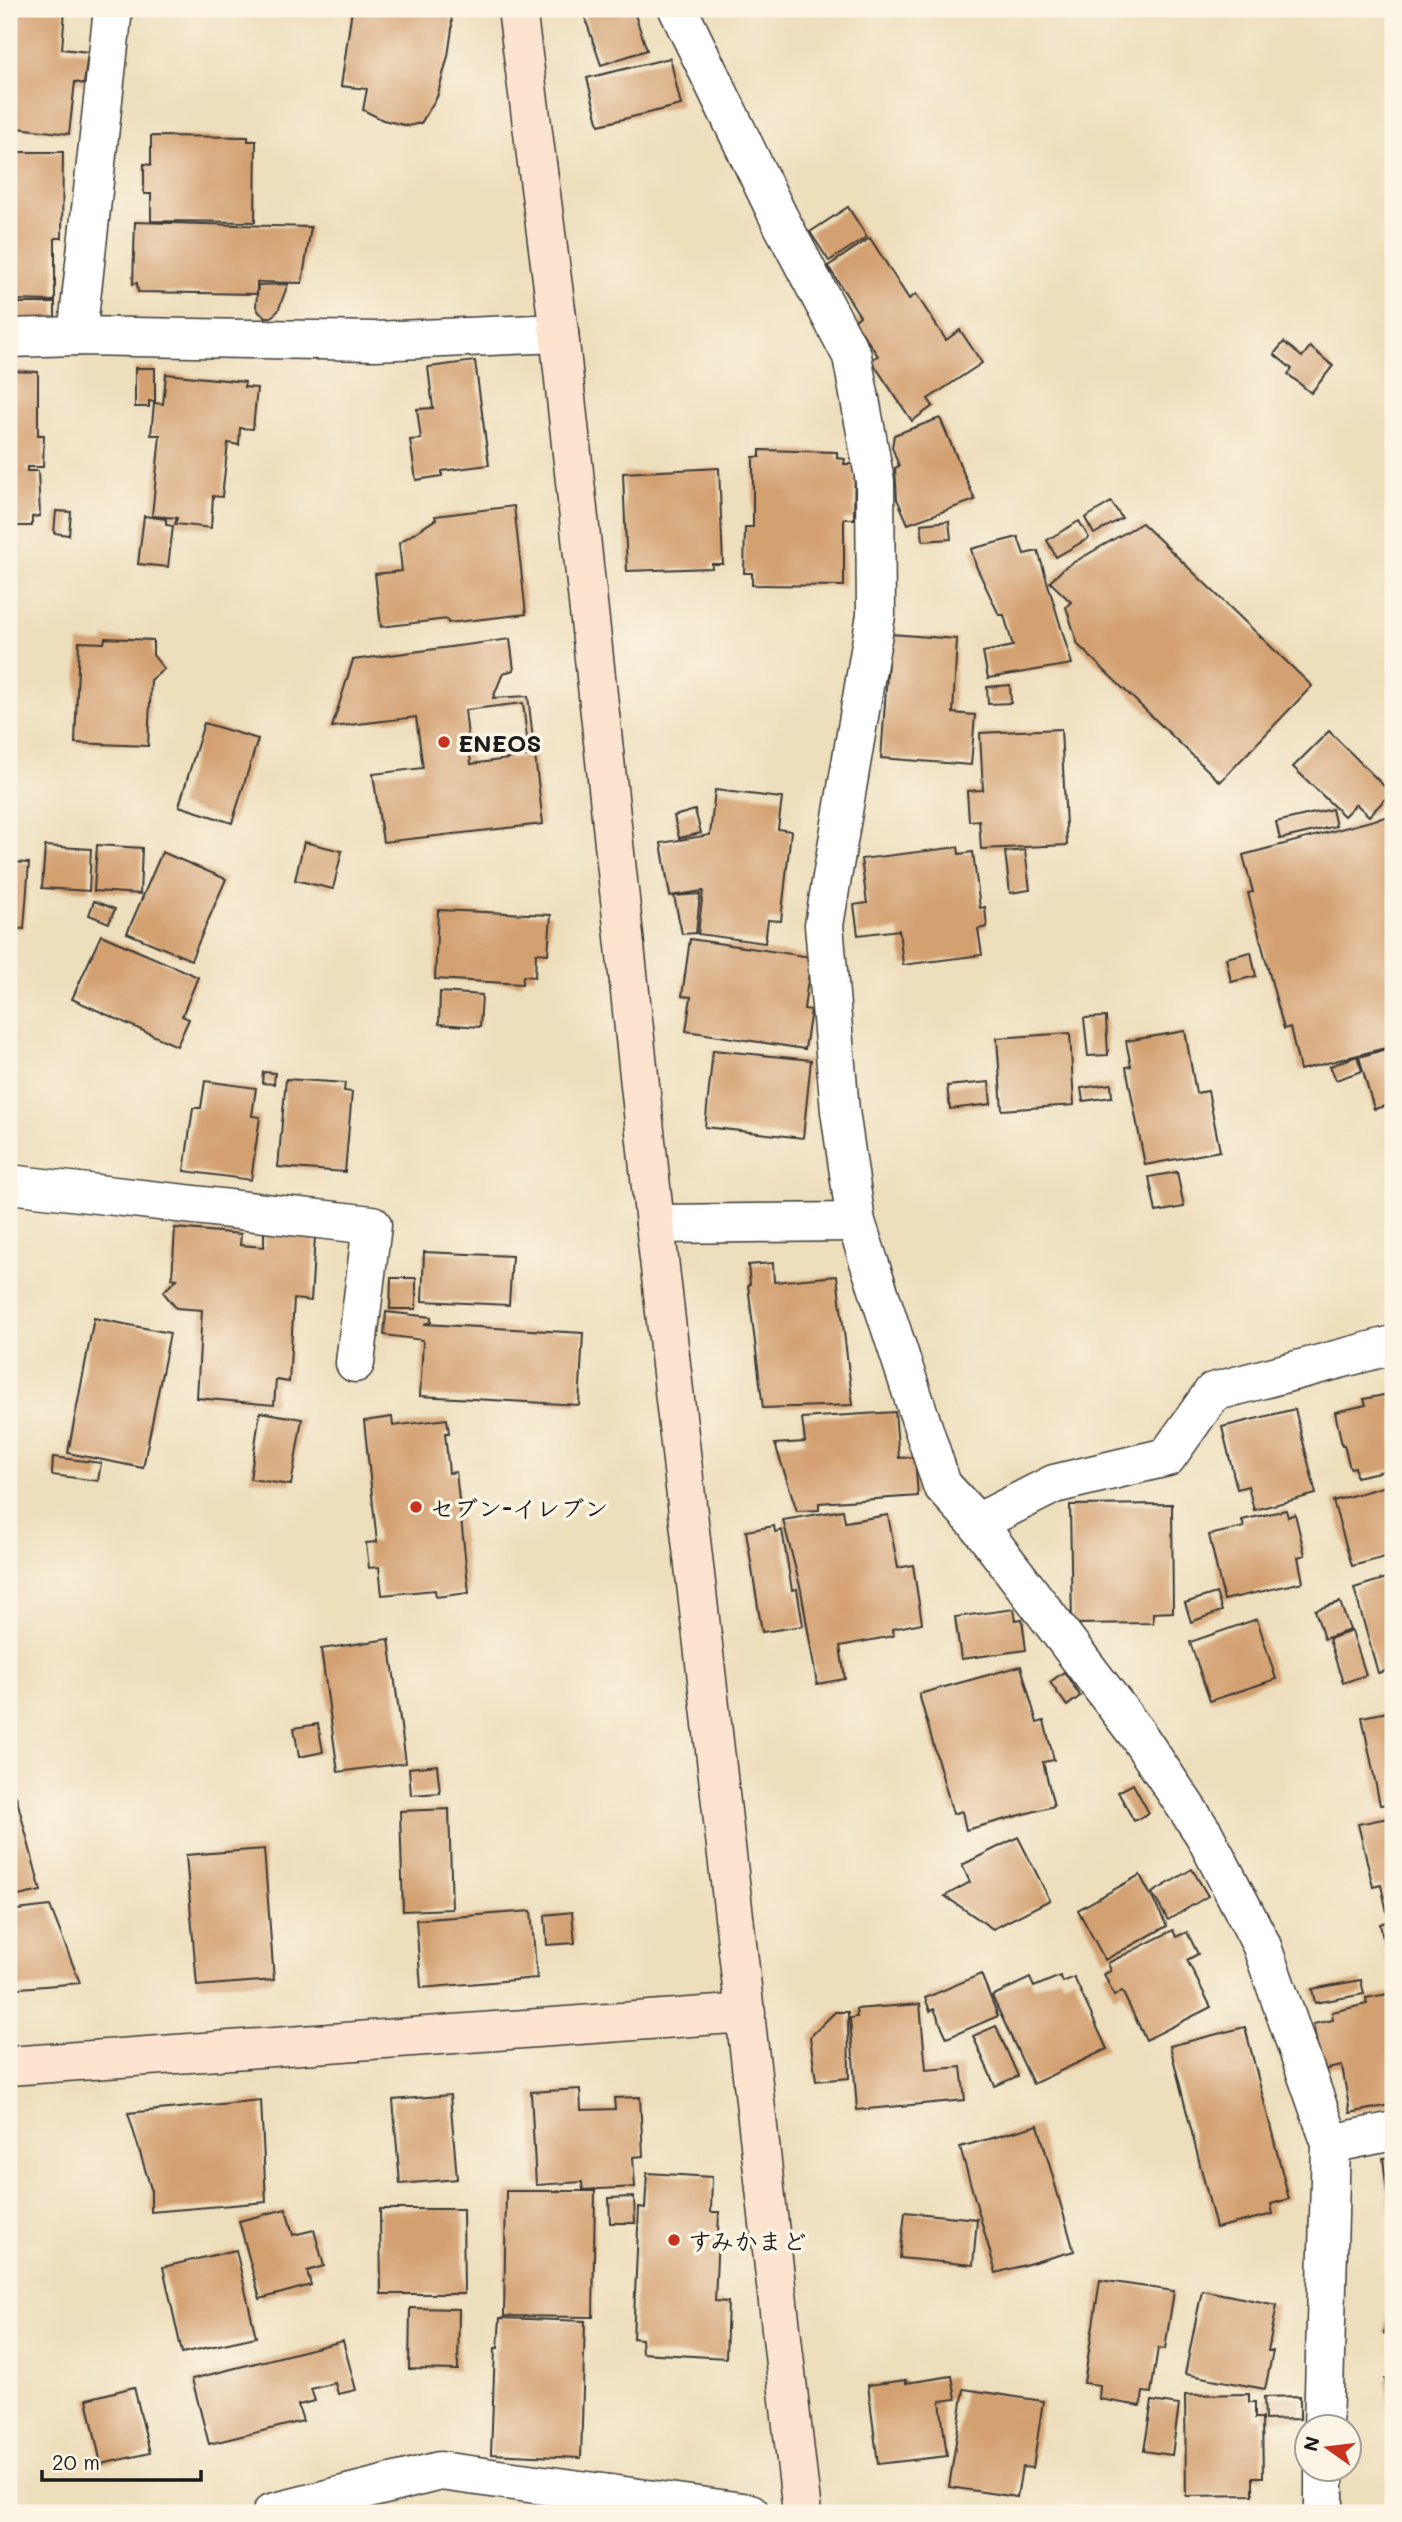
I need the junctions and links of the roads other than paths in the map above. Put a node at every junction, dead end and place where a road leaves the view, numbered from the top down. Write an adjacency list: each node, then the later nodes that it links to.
1 (113, 9): 5 (street)
2 (517, 9): 4 (street)
3 (678, 9): 8 (street)
4 (559, 333): 5 (street); 9 (street)
5 (77, 336): 6 (street)
6 (9, 338)
7 (9, 1184): 11 (street)
8 (856, 1222): 9 (street); 12 (street)
9 (655, 1224): 13 (street)
10 (1393, 1345): 12 (street)
11 (355, 1363)
12 (977, 1524): 16 (street)
13 (746, 2013): 14 (street); 21 (street)
14 (9, 2066)
15 (1393, 2131): 16 (street)
16 (1331, 2144): 17 (street)
17 (1323, 2414)
18 (1324, 2484): 22 (street)
19 (272, 2513): 20 (street)
20 (750, 2513)
21 (802, 2513)
22 (1324, 2513)

